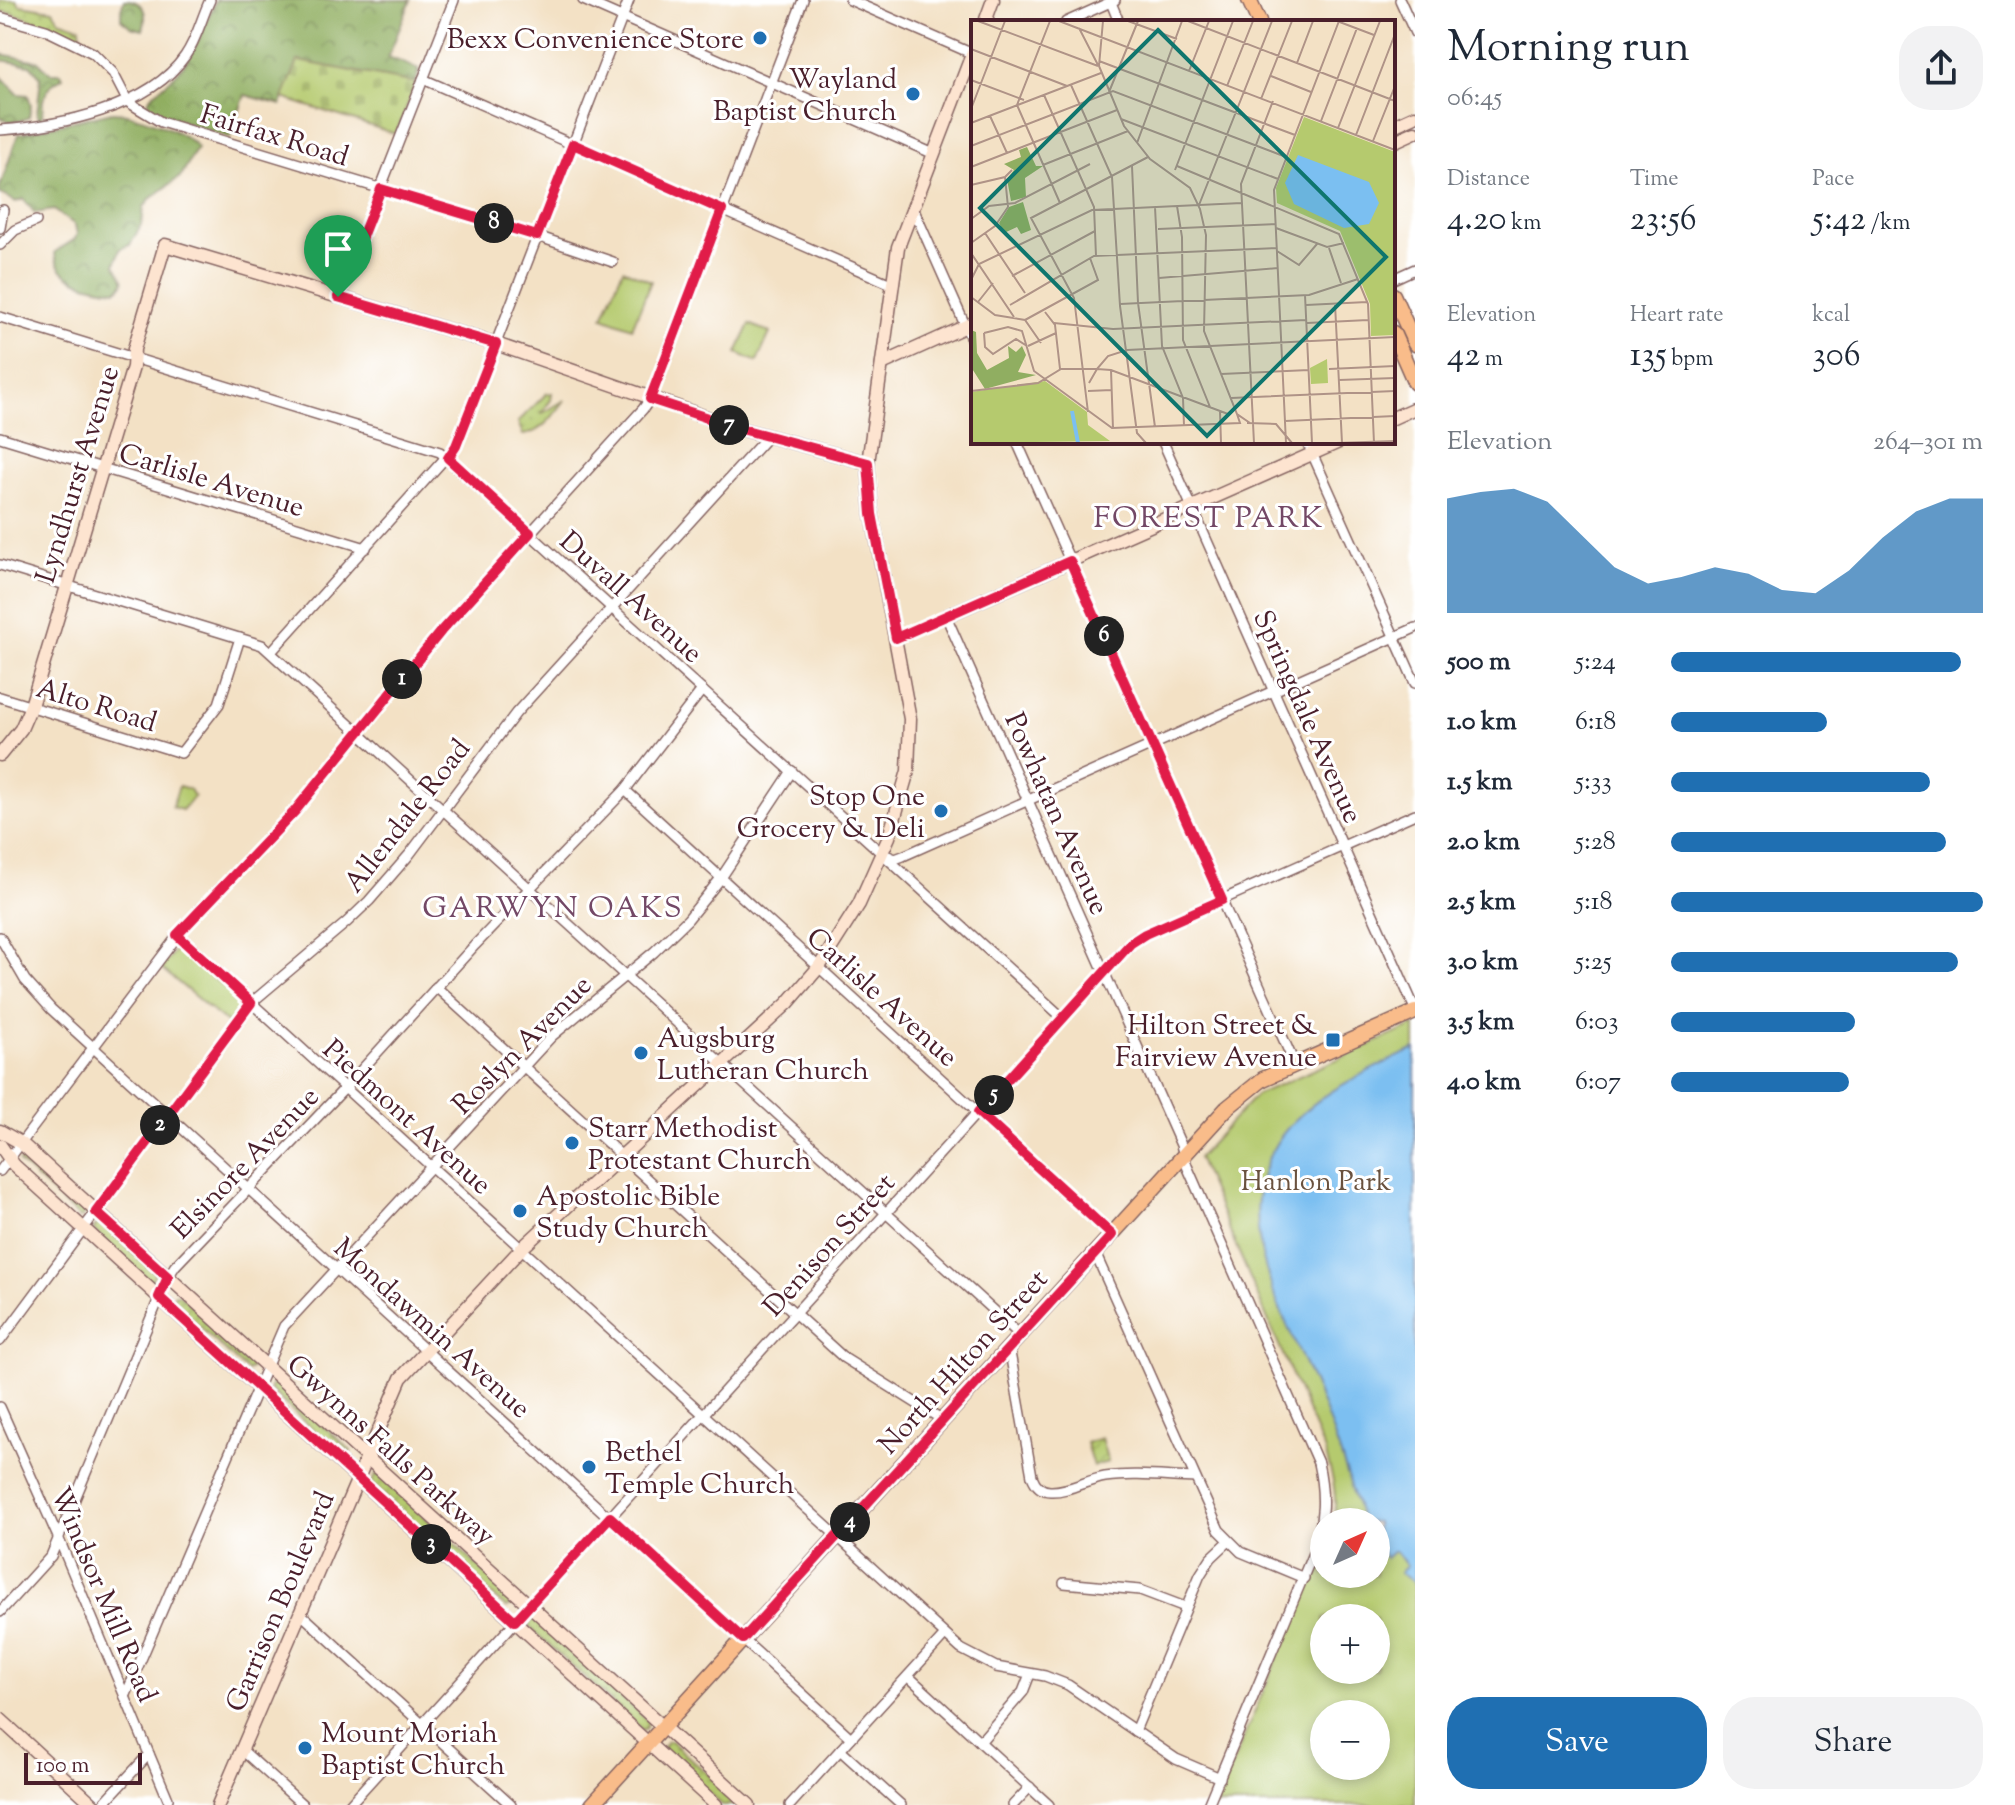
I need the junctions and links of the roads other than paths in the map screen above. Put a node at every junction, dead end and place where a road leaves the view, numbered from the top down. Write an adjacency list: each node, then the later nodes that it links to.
1 (210, 0): 22 (street)
2 (454, 0): 20 (street)
3 (583, 0): 12 (street)
4 (629, 0): 12 (street)
5 (803, 0): 21 (street)
6 (850, 0): 18 (street)
7 (993, 0): 13 (main road)
8 (1249, 0): 16 (main road)
9 (1400, 0): 17 (street)
10 (1112, 1): 14 (street); 15 (street)
11 (0, 17): 22 (street)
12 (622, 17): 21 (street); 28 (street)
13 (986, 20)
14 (1070, 20)
15 (1118, 20)
16 (1258, 20)
17 (1415, 33)
18 (971, 53)
19 (971, 59): 29 (main road, Garrison Boulevard)
20 (423, 79): 28 (street); 30 (street)
21 (772, 83): 29 (street); 33 (street)
22 (128, 102): 25 (street); 30 (street, Fairfax Road)
23 (1415, 116): 24 (main road)
24 (1395, 125)
25 (0, 130)
26 (1415, 132): 27 (main road)
27 (1395, 141)
28 (573, 144): 33 (street); 36 (street)
29 (934, 154): 31 (main road, Garrison Boulevard)
30 (381, 189): 36 (street, Fairfax Road); 42 (street)
31 (913, 208): 41 (main road, Garrison Boulevard); 45 (street)
32 (3, 210): 35 (street)
33 (722, 210): 41 (street); 52 (street)
34 (36, 221): 37 (street)
35 (0, 228)
36 (537, 236): 38 (street, Fairfax Road); 47 (street)
37 (0, 245)
38 (613, 262)
39 (1415, 269): 40 (street)
40 (1395, 278)
41 (891, 284): 50 (main road, Garrison Boulevard)
42 (338, 297): 47 (main road); 49 (main road, Lyndhurst Avenue)
43 (1395, 299): 48 (main road)
44 (0, 317): 49 (street, Duvall Avenue)
45 (969, 325): 50 (main road)
46 (1395, 338): 51 (main road)
47 (496, 344): 52 (main road); 60 (street)
48 (1415, 344)
49 (135, 359): 60 (street, Duvall Avenue); 62 (main road, Lyndhurst Avenue)
50 (882, 364): 61 (main road, Garrison Boulevard)
51 (1415, 383)
52 (650, 399): 55 (main road); 64 (street)
53 (1415, 408): 54 (main road)
54 (1395, 417)
55 (768, 436): 61 (main road); 69 (street, Allendale Road)
56 (0, 437): 62 (street, Carlisle Avenue)
57 (1018, 444): 66 (street)
58 (1164, 444): 63 (street, Springdale Avenue)
59 (1310, 448): 63 (main road); 74 (street)
60 (448, 458): 64 (street, Duvall Avenue); 65 (street)
61 (868, 463): 73 (main road, Garrison Boulevard)
62 (103, 469): 65 (street, Carlisle Avenue); 68 (main road, Lyndhurst Avenue)
63 (1192, 507): 66 (main road); 78 (street, Springdale Avenue)
64 (530, 533): 69 (street, Duvall Avenue); 81 (street)
65 (366, 548): 75 (street)
66 (1070, 561): 70 (main road); 82 (street)
67 (0, 565): 68 (street)
68 (68, 585): 72 (street); 80 (main road, Lyndhurst Avenue)
69 (612, 607): 77 (street, Duvall Avenue); 87 (street, Allendale Road)
70 (946, 616): 73 (street); 86 (street, Powhatan Avenue)
71 (1415, 628): 74 (street)
72 (240, 638): 75 (street); 80 (street, Alto Road)
73 (896, 638): 90 (main road, Garrison Boulevard)
74 (1395, 638): 76 (street); 78 (street)
75 (271, 652): 81 (street)
76 (1415, 683)
77 (702, 690): 84 (street, Duvall Avenue); 85 (street, Elsinore Avenue)
78 (1274, 691): 82 (street); 89 (street, Springdale Avenue)
79 (0, 697): 80 (street, Alto Road)
80 (31, 706): 83 (main road, Lyndhurst Avenue)
81 (359, 733): 87 (street); 94 (street)
82 (1152, 745): 86 (street); 93 (street)
83 (0, 755)
84 (792, 771): 90 (street, Duvall Avenue); 91 (street, Roslyn Avenue)
85 (625, 790): 91 (street, Carlisle Avenue); 92 (street, Elsinore Avenue)
86 (1028, 800): 90 (street); 97 (street, Powhatan Avenue)
87 (442, 808): 92 (street); 100 (street, Allendale Road)
88 (1415, 814): 89 (street, Denison Street)
89 (1343, 846): 93 (street, Denison Street); 101 (street, Springdale Avenue)
90 (882, 854): 96 (main road, Garrison Boulevard); 102 (street, Duvall Avenue)
91 (721, 878): 96 (street, Carlisle Avenue); 98 (street, Roslyn Avenue)
92 (530, 887): 98 (street); 99 (street, Elsinore Avenue)
93 (1222, 900): 97 (street, Denison Street); 105 (street)
94 (177, 935): 100 (street, Piedmont Avenue); 103 (street)
95 (0, 937): 103 (street, Mondawmin Avenue)
96 (819, 967): 104 (main road, Garrison Boulevard); 108 (street, Carlisle Avenue)
97 (1104, 973): 102 (street, Denison Street); 113 (street, Powhatan Avenue)
98 (625, 975): 104 (street); 106 (street, Roslyn Avenue)
99 (436, 987): 106 (street); 107 (street, Elsinore Avenue)
100 (251, 1003): 107 (street, Piedmont Avenue); 109 (street, Allendale Road)
101 (1415, 1010): 105 (main road, North Hilton Street)
102 (1063, 1018): 108 (street, Denison Street)
103 (93, 1047): 109 (street, Mondawmin Avenue); 111 (street)
104 (723, 1064): 114 (main road, Garrison Boulevard); 120 (street)
105 (1295, 1065): 113 (main road, North Hilton Street)
106 (523, 1066): 114 (street); 116 (street, Roslyn Avenue)
107 (345, 1088): 116 (street, Piedmont Avenue); 118 (street, Elsinore Avenue)
108 (978, 1112): 120 (street, Denison Street); 122 (street, Carlisle Avenue)
109 (167, 1114): 118 (street, Mondawmin Avenue); 119 (street, Allendale Road)
110 (0, 1131): 111 (main road, Gwynns Falls Parkway)
111 (21, 1143): 115 (street); 119 (main road, Gwynns Falls Parkway)
112 (0, 1145): 115 (main road, Gwynns Falls Parkway)
113 (1184, 1156): 122 (main road, North Hilton Street); 145 (street, Powhatan Avenue)
114 (623, 1157): 123 (main road, Garrison Boulevard); 128 (street)
115 (9, 1160): 117 (street); 121 (main road, Gwynns Falls Parkway)
116 (432, 1167): 123 (street, Piedmont Avenue); 125 (street, Roslyn Avenue)
117 (0, 1171)
118 (249, 1189): 125 (street, Mondawmin Avenue); 126 (street, Elsinore Avenue)
119 (96, 1212): 121 (street, Allendale Road); 126 (main road, Gwynns Falls Parkway)
120 (886, 1213): 128 (street, Denison Street); 129 (street)
121 (84, 1229): 127 (main road, Gwynns Falls Parkway); 130 (street, Allendale Road)
122 (1112, 1235): 124 (main road, North Hilton Street)
123 (521, 1249): 132 (main road, Garrison Boulevard); 136 (street, Piedmont Avenue)
124 (1095, 1253): 129 (main road, North Hilton Street); 140 (street)
125 (336, 1268): 132 (street, Mondawmin Avenue); 133 (street, Roslyn Avenue)
126 (168, 1277): 127 (street, Elsinore Avenue); 133 (main road, Gwynns Falls Parkway)
127 (159, 1297): 134 (main road, Gwynns Falls Parkway); 143 (street, Elsinore Avenue)
128 (795, 1313): 136 (street, Denison Street); 137 (street)
129 (1020, 1335): 131 (main road, North Hilton Street)
130 (0, 1341)
131 (1009, 1347): 137 (main road, North Hilton Street); 140 (street)
132 (425, 1350): 138 (main road, Garrison Boulevard); 141 (street, Mondawmin Avenue)
133 (265, 1365): 134 (street, Roslyn Avenue); 138 (main road, Gwynns Falls Parkway)
134 (256, 1386): 139 (main road, Gwynns Falls Parkway); 156 (street, Roslyn Avenue)
135 (0, 1407): 143 (street, Windsor Mill Road)
136 (703, 1414): 141 (street, Denison Street); 142 (street, Piedmont Avenue)
137 (943, 1420): 142 (main road, North Hilton Street)
138 (366, 1458): 139 (main road, Garrison Boulevard); 147 (main road, Gwynns Falls Parkway)
139 (357, 1478): 150 (main road, Garrison Boulevard); 151 (main road, Gwynns Falls Parkway)
140 (1195, 1478): 144 (street)
141 (610, 1517): 147 (street, Denison Street); 153 (street, Mondawmin Avenue)
142 (837, 1536): 152 (street, Piedmont Avenue); 153 (main road, North Hilton Street)
143 (58, 1537): 149 (street, Elsinore Avenue); 156 (street, Windsor Mill Road)
144 (1228, 1542): 145 (street); 148 (street)
145 (1304, 1578): 167 (street)
146 (1064, 1583): 148 (street)
147 (529, 1606): 151 (street, Denison Street); 159 (main road, Gwynns Falls Parkway)
148 (1185, 1607): 160 (street)
149 (0, 1612)
150 (300, 1613): 158 (street); 164 (main road, Garrison Boulevard)
151 (515, 1621): 158 (street, Denison Street); 163 (main road, Gwynns Falls Parkway)
152 (945, 1635): 154 (street, Piedmont Avenue); 155 (street)
153 (743, 1639): 159 (main road, North Hilton Street); 161 (street, Mondawmin Avenue)
154 (1030, 1674): 160 (street, Piedmont Avenue); 162 (street)
155 (908, 1676): 161 (street); 162 (street)
156 (125, 1697): 166 (street, Windsor Mill Road)
157 (0, 1719): 170 (main road)
158 (422, 1724): 174 (street, Denison Street); 175 (street)
159 (663, 1727): 163 (main road, North Hilton Street); 178 (main road, Gwynns Falls Parkway)
160 (1135, 1731): 167 (street, Piedmont Avenue)
161 (851, 1738): 165 (street)
162 (980, 1742): 168 (street)
163 (649, 1744): 176 (main road, North Hilton Street); 177 (main road, Gwynns Falls Parkway)
164 (242, 1750): 172 (main road, Garrison Boulevard); 173 (street)
165 (840, 1750): 179 (street); 180 (street)
166 (149, 1754): 169 (street, Windsor Mill Road); 171 (street)
167 (1220, 1778): 183 (street)
168 (1030, 1787): 181 (street); 182 (street)
169 (168, 1799)
170 (94, 1805)
171 (102, 1805)
172 (218, 1805)
173 (303, 1805)
174 (349, 1805)
175 (511, 1805)
176 (592, 1805)
177 (716, 1805)
178 (749, 1805)
179 (790, 1805)
180 (901, 1805)
181 (1013, 1805)
182 (1049, 1805)
183 (1208, 1805)

